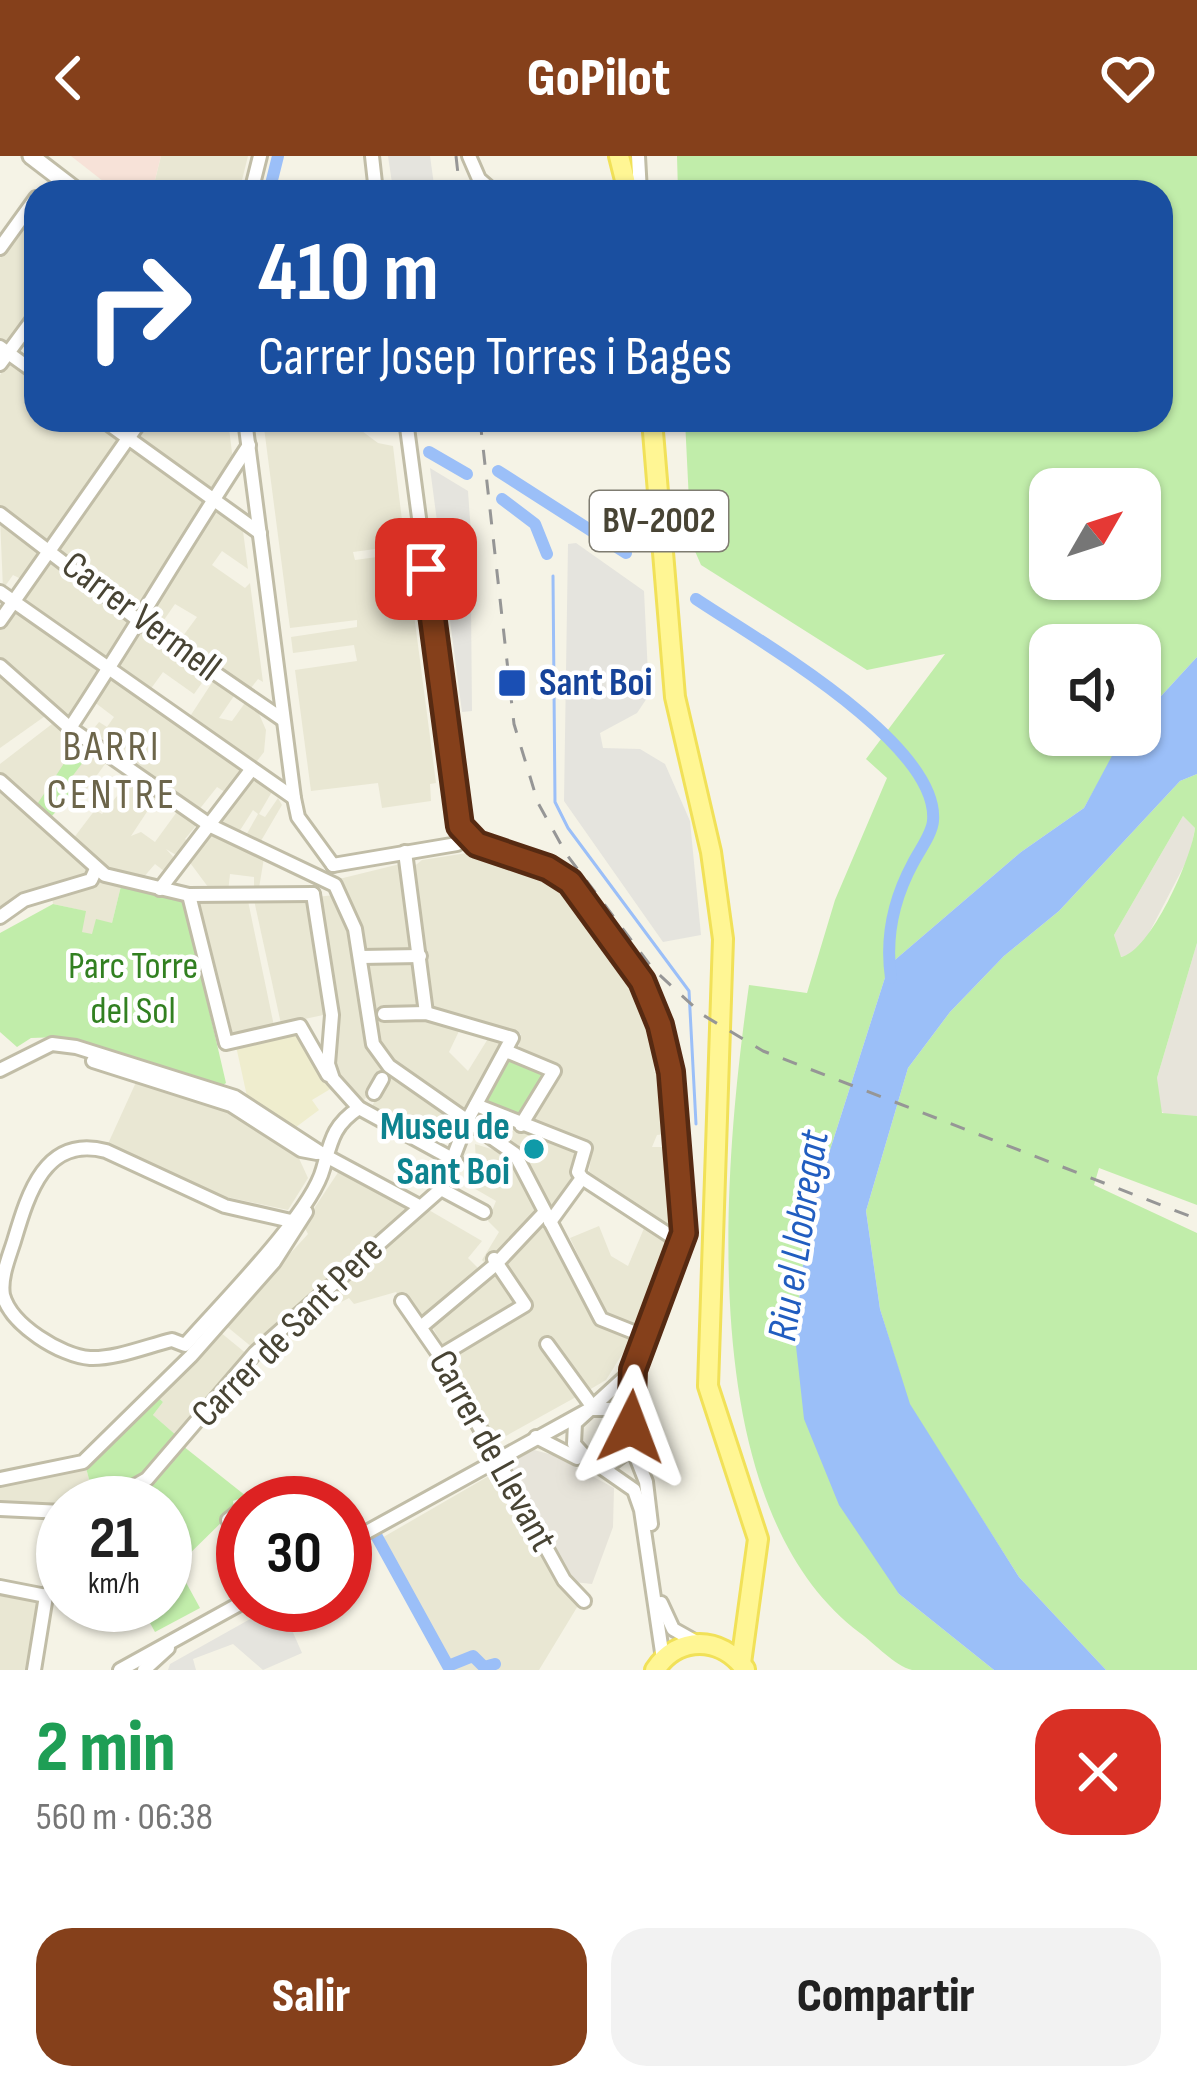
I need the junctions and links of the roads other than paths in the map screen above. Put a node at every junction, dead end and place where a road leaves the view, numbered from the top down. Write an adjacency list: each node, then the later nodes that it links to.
1 (24, 215): 2 (street)
2 (0, 248)
3 (24, 330): 4 (street)
4 (3, 355)
5 (121, 432): 10 (street)
6 (132, 432): 10 (street)
7 (247, 432): 11 (street)
8 (408, 432): 28 (street)
9 (653, 432): 81 (main road, BV-2002)
10 (128, 437): 12 (street); 15 (street)
11 (249, 444): 12 (street); 14 (street)
12 (212, 500): 14 (street); 18 (street)
13 (0, 514): 15 (street, Carrer Vermell)
14 (260, 532): 22 (street)
15 (49, 548): 17 (street); 18 (street, Carrer Vermell)
16 (0, 592): 17 (street)
17 (14, 600): 19 (street); 21 (street)
18 (139, 620): 21 (street); 22 (street, Carrer Vermell)
19 (0, 621)
20 (0, 666): 23 (street)
21 (108, 673): 23 (street); 24 (street)
22 (282, 719): 26 (street)
23 (70, 728): 27 (street)
24 (251, 770): 26 (street); 27 (street)
25 (0, 781): 31 (street)
26 (294, 798): 30 (street)
27 (211, 826): 32 (street); 33 (street)
28 (466, 838): 29 (street); 57 (street)
29 (405, 852): 30 (street); 37 (street)
30 (333, 865): 32 (street)
31 (96, 868): 33 (street); 36 (street)
32 (325, 884): 34 (street); 38 (street)
33 (160, 889): 35 (street)
34 (313, 894): 35 (street); 43 (street)
35 (189, 895): 43 (street)
36 (0, 916)
37 (420, 956): 38 (street); 39 (street)
38 (361, 957): 47 (street)
39 (426, 1013): 40 (street); 41 (street)
40 (384, 1014)
41 (506, 1051): 46 (street); 48 (street)
42 (0, 1070): 49 (street)
43 (333, 1079): 45 (street)
44 (382, 1079): 45 (street)
45 (365, 1103): 49 (street); 50 (street)
46 (477, 1104): 47 (street); 48 (street)
47 (465, 1117): 50 (street); 55 (street)
48 (520, 1125): 51 (street)
49 (324, 1162): 53 (street); 56 (street); 73 (street)
50 (455, 1163): 52 (street)
51 (582, 1178): 55 (street); 57 (street)
52 (441, 1189): 53 (street, Carrer de Sant Pere); 54 (street)
53 (417, 1205): 72 (street, Carrer de Sant Pere)
54 (484, 1212)
55 (547, 1218): 58 (street); 62 (street)
56 (291, 1221): 59 (street); 59 (street)
57 (683, 1244): 62 (street)
58 (495, 1261): 61 (street); 64 (street)
59 (1, 1281)
60 (402, 1301): 61 (street, Carrer de Llevant)
61 (422, 1326): 64 (street, Carrer de Llevant)
62 (646, 1337): 65 (street)
63 (547, 1344): 66 (street)
64 (440, 1357): 70 (street, Carrer de Llevant)
65 (633, 1370): 66 (street); 67 (street)
66 (589, 1409): 67 (street); 68 (street); 71 (street)
67 (631, 1427): 69 (street)
68 (536, 1437): 70 (street); 71 (street)
69 (631, 1444): 71 (street); 84 (street)
70 (494, 1460): 76 (street); 79 (street, Carrer de Llevant)
71 (591, 1463): 85 (street)
72 (150, 1476)
73 (0, 1479)
74 (0, 1510): 75 (street)
75 (36, 1511)
76 (372, 1529)
77 (0, 1587): 78 (street)
78 (36, 1594)
79 (584, 1601)
80 (216, 1616): 83 (street)
81 (750, 1617): 84 (main road); 87 (main road, BV-2002)
82 (40, 1632): 89 (street)
83 (182, 1636): 86 (street); 88 (street)
84 (705, 1644): 85 (main road); 87 (main road)
85 (659, 1664)
86 (150, 1666): 88 (street)
87 (743, 1667)
88 (125, 1668)
89 (34, 1670)

